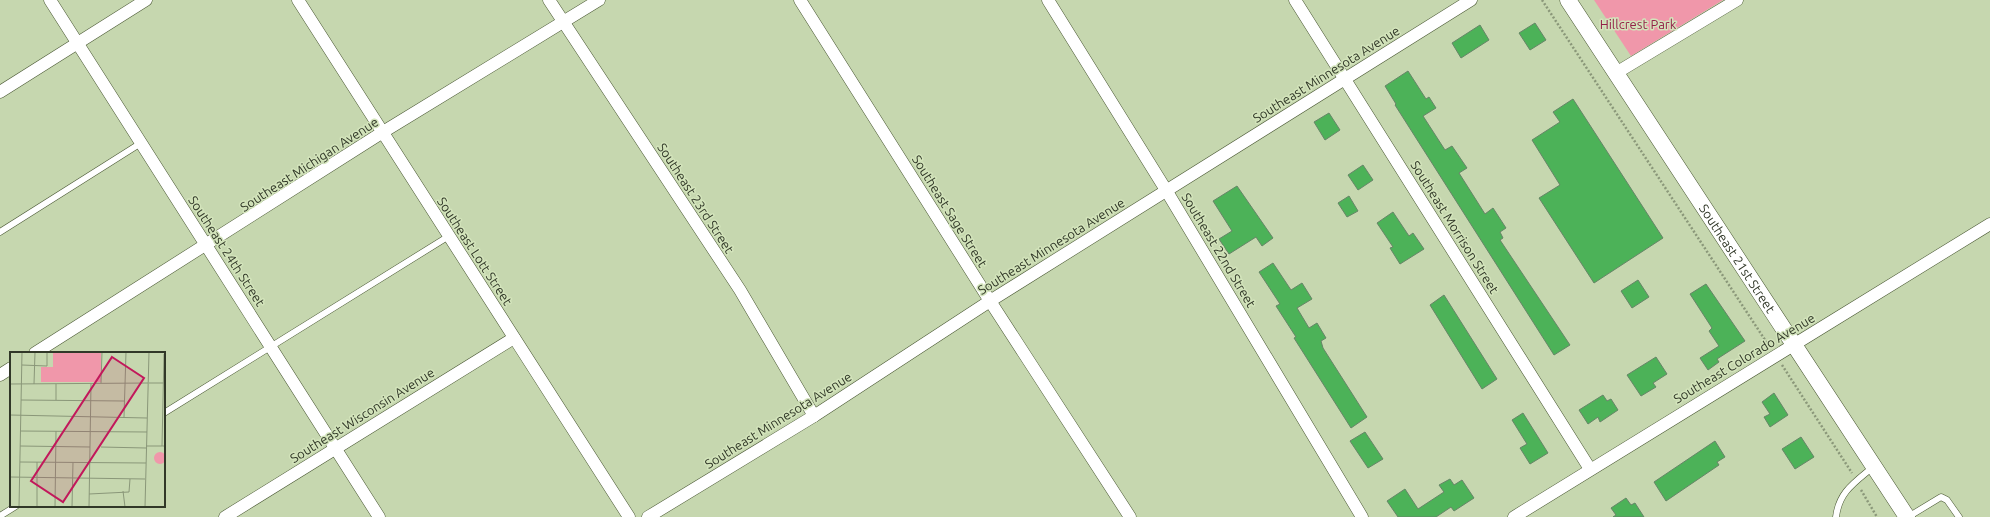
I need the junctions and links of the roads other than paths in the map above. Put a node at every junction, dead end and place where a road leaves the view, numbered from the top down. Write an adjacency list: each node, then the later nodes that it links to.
1 (50, 0): 13 (street, Southeast 24th Street)
2 (146, 0): 13 (street)
3 (298, 0): 17 (street, Southeast Lott Street)
4 (549, 0): 12 (street, Southeast 23rd Street)
5 (599, 0): 12 (street, Southeast Michigan Avenue)
6 (800, 0): 24 (street, Southeast Sage Street)
7 (1048, 0): 19 (street, Southeast 22nd Street)
8 (1295, 0): 15 (street, Southeast Morrison Street)
9 (1471, 0): 15 (street, Southeast Minnesota Avenue)
10 (1568, 0): 14 (main road, Southeast 21st Street)
11 (1737, 0): 14 (street)
12 (563, 23): 17 (street, Southeast Michigan Avenue); 32 (street, Southeast 23rd Street)
13 (77, 44): 16 (street); 18 (street, Southeast 24th Street)
14 (1616, 73): 26 (main road, Southeast 21st Street)
15 (1345, 79): 19 (street, Southeast Minnesota Avenue); 35 (street, Southeast Morrison Street)
16 (0, 92)
17 (383, 132): 22 (street, Southeast Lott Street); 23 (street, Southeast Michigan Avenue)
18 (141, 143): 21 (lane); 23 (street, Southeast 24th Street)
19 (1166, 190): 24 (street, Southeast Minnesota Avenue); 43 (street, Southeast 22nd Street)
20 (1990, 224): 26 (street, Southeast Colorado Avenue)
21 (0, 232)
22 (449, 236): 25 (street, Southeast Lott Street); 27 (lane)
23 (207, 246): 27 (street, Southeast 24th Street); 28 (street, Southeast Michigan Avenue)
24 (990, 301): 32 (street, Southeast Minnesota Avenue); 42 (street, Southeast Sage Street)
25 (514, 338): 33 (street, Southeast Wisconsin Avenue); 40 (street, Southeast Lott Street)
26 (1794, 344): 34 (main road, Southeast 21st Street); 35 (street, Southeast Colorado Avenue)
27 (271, 346): 31 (lane); 33 (street, Southeast 24th Street)
28 (37, 352)
29 (10, 369): 30 (street)
30 (0, 375)
31 (165, 412)
32 (814, 416): 41 (street, Southeast Minnesota Avenue)
33 (335, 448): 38 (street, Southeast Wisconsin Avenue); 39 (street, Southeast 24th Street)
34 (1874, 466): 45 (lane); 46 (main road, Southeast 21st Street)
35 (1590, 469): 44 (street, Southeast Colorado Avenue)
36 (14, 507): 37 (lane)
37 (0, 516)
38 (226, 517)
39 (379, 517)
40 (629, 517)
41 (648, 517)
42 (1130, 517)
43 (1362, 517)
44 (1514, 517)
45 (1836, 517)
46 (1908, 517): 47 (lane)
47 (1959, 517)

